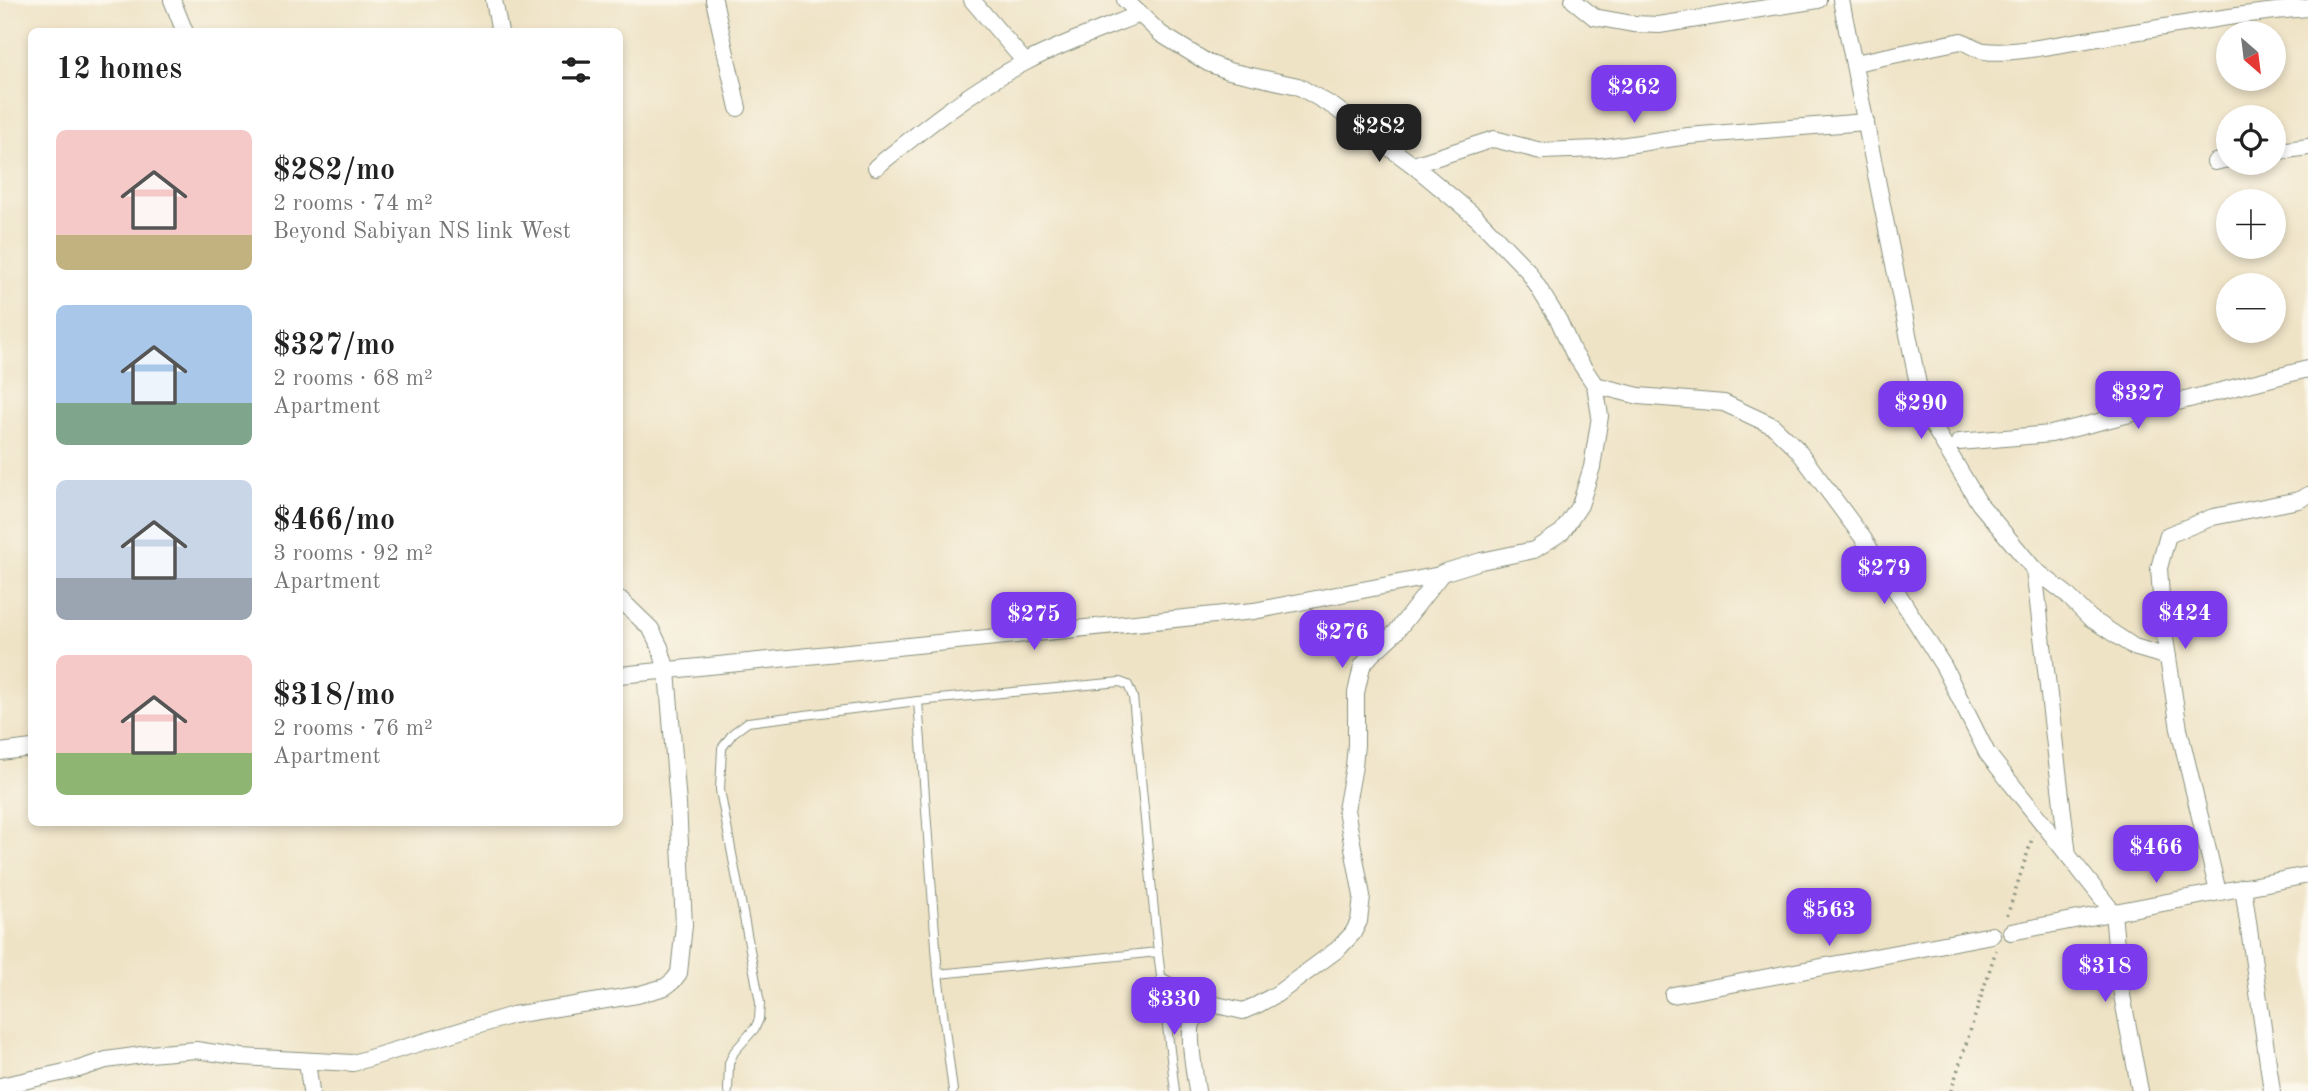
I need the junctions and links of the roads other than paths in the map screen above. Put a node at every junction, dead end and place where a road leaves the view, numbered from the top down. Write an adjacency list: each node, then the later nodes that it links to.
1 (172, 0): 11 (street)
2 (494, 0): 12 (street)
3 (972, 0): 13 (street)
4 (1125, 0): 10 (street)
5 (1573, 0): 6 (street)
6 (1818, 0)
7 (1841, 0): 14 (street)
8 (716, 1): 15 (street)
9 (2308, 8): 14 (street)
10 (1140, 14): 13 (street); 19 (street)
11 (184, 28)
12 (499, 28)
13 (1025, 62): 20 (street)
14 (1855, 63): 16 (street)
15 (738, 108)
16 (1866, 122): 19 (street); 25 (street)
17 (2308, 147): 18 (street)
18 (2286, 150)
19 (1413, 165): 22 (street)
20 (876, 167)
21 (2308, 369): 23 (street)
22 (1595, 385): 26 (street); 34 (street)
23 (1959, 442)
24 (2308, 495): 28 (street)
25 (2034, 569): 28 (street); 34 (street)
26 (1440, 575): 29 (street); 45 (street)
27 (623, 602): 29 (street)
28 (2168, 657): 37 (street)
29 (667, 671): 30 (street); 46 (street)
30 (623, 676)
31 (918, 701): 41 (lane); 42 (lane); 49 (lane)
32 (28, 748): 33 (street)
33 (0, 752)
34 (2068, 856): 38 (street)
35 (2308, 875): 36 (street)
36 (2243, 887): 37 (street); 54 (street)
37 (2218, 892): 38 (street)
38 (2113, 912): 39 (street); 53 (street)
39 (2008, 927)
40 (1994, 942): 44 (street)
41 (1158, 952): 42 (lane); 43 (lane)
42 (938, 974): 50 (lane)
43 (1161, 977): 45 (lane); 51 (lane)
44 (1673, 995)
45 (1212, 1004): 52 (street)
46 (307, 1061): 47 (street); 48 (street)
47 (0, 1086)
48 (311, 1091)
49 (727, 1091)
50 (953, 1091)
51 (1174, 1091)
52 (1197, 1091)
53 (2140, 1091)
54 (2272, 1091)

